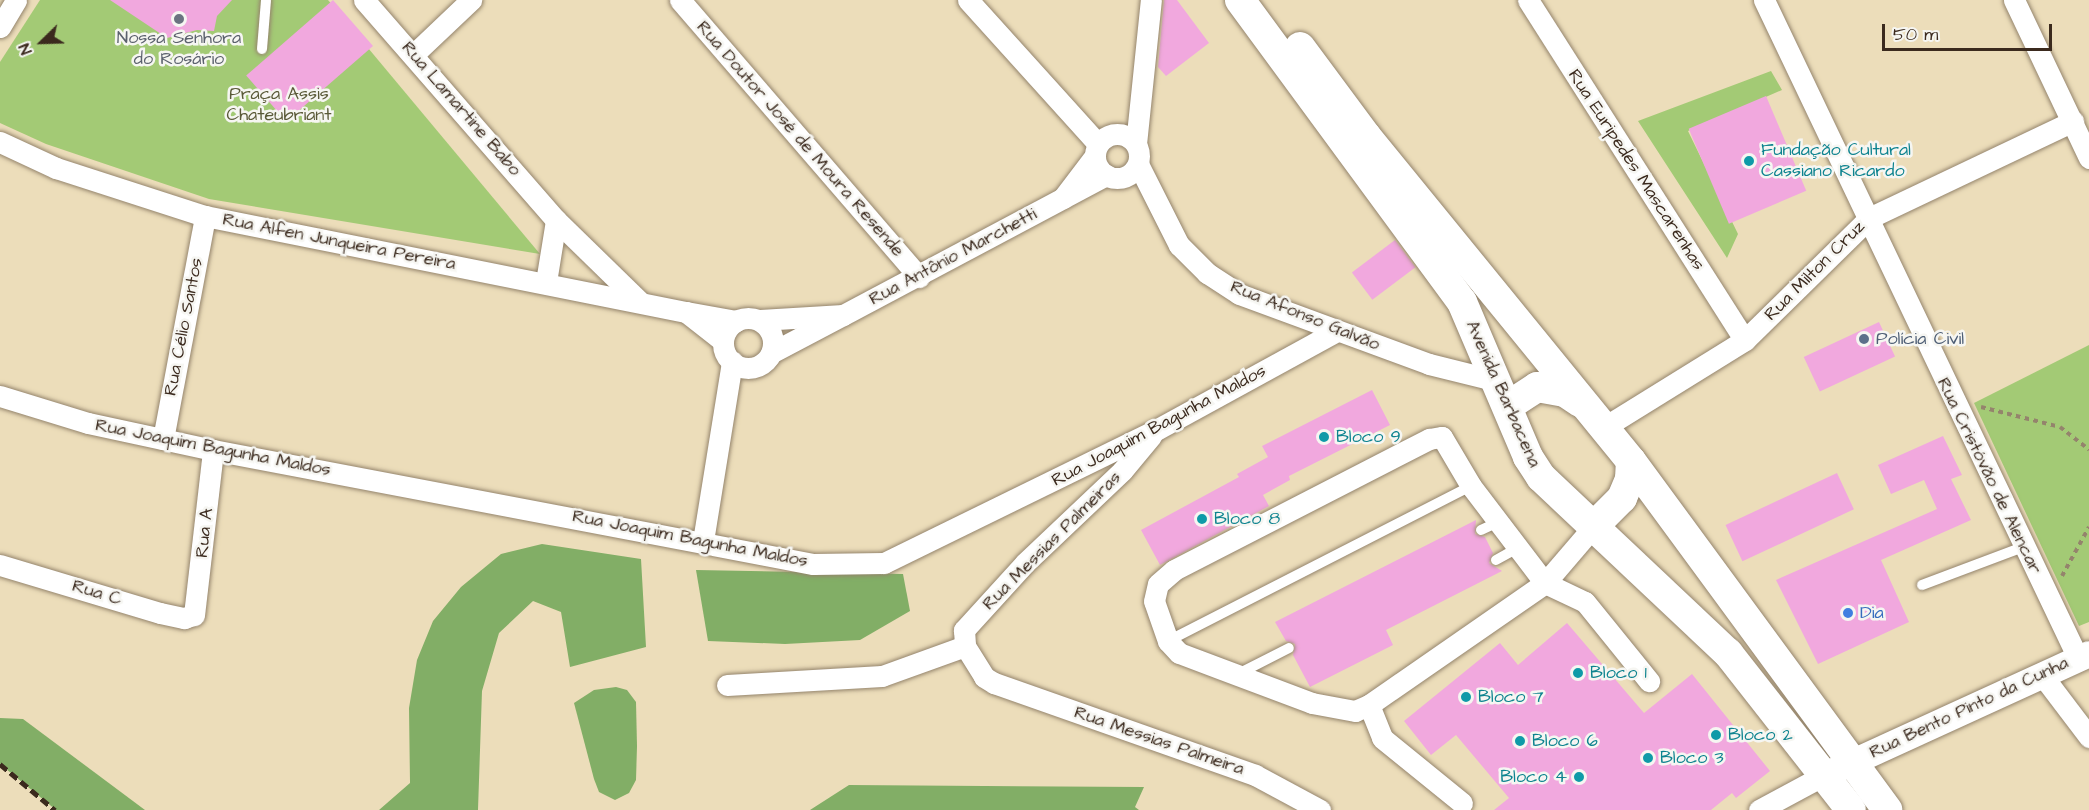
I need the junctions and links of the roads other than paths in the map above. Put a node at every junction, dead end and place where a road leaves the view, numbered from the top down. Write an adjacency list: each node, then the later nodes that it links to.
1 (16, 0): 13 (street)
2 (266, 0): 14 (lane)
3 (364, 0): 15 (street, Rua Lamartine Babo)
4 (471, 0): 15 (street)
5 (680, 0): 24 (street, Rua Doutor José de Moura Resende)
6 (968, 0): 20 (street)
7 (1151, 0): 18 (street)
8 (1240, 0): 36 (main road, Avenida Barbacena)
9 (1266, 0): 38 (main road, Avenida Barbacena)
10 (1528, 0): 32 (street, Rua Euripedes Mascarenhas)
11 (1764, 0): 22 (street, Rua Cristóvão de Alencar)
12 (2014, 0): 16 (street)
13 (0, 27)
14 (262, 49)
15 (414, 54): 23 (street, Rua Lamartine Babo)
16 (2073, 121): 19 (street); 22 (street, Rua Milton Cruz)
17 (0, 142): 21 (street, Rua Alfen Junqueira Pereira)
18 (1137, 154): 20 (street); 20 (street); 31 (street, Rua Afonso Galvão)
19 (2089, 158)
20 (1099, 159): 24 (street, Rua Antônio Marchetti)
21 (205, 216): 25 (street, Rua Alfen Junqueira Pereira); 40 (street, Rua Célio Santos)
22 (1869, 218): 32 (street, Rua Milton Cruz); 46 (street, Rua Cristóvão de Alencar)
23 (556, 220): 25 (street); 26 (street, Rua Lamartine Babo)
24 (919, 277): 28 (street, Rua Antônio Marchetti)
25 (546, 282): 26 (street, Rua Alfen Junqueira Pereira)
26 (640, 302): 27 (street, Rua Alfen Junqueira Pereira)
27 (686, 312): 30 (street); 33 (street)
28 (843, 315): 29 (street); 34 (street, Rua Antônio Marchetti)
29 (760, 320): 30 (street); 34 (street)
30 (736, 321): 33 (street)
31 (1337, 331): 36 (street, Rua Afonso Galvão); 39 (street, Rua Joaquim Bagunha Maldos)
32 (1745, 340): 38 (street, Rua Milton Cruz)
33 (723, 341): 35 (street)
34 (771, 353): 35 (street)
35 (732, 361): 45 (street)
36 (1502, 393): 38 (main road); 44 (main road, Avenida Barbacena)
37 (0, 396): 40 (street, Rua Joaquim Bagunha Maldos)
38 (1594, 417): 42 (main road, Avenida Barbacena)
39 (1156, 430): 45 (street, Rua Joaquim Bagunha Maldos); 54 (street, Rua Messias Palmeiras)
40 (163, 439): 41 (street, Rua Joaquim Bagunha Maldos)
41 (213, 450): 45 (street, Rua Joaquim Bagunha Maldos); 52 (street, Rua A)
42 (1631, 461): 44 (main road); 63 (main road, Avenida Barbacena)
43 (1471, 486): 47 (street); 53 (lane); 53 (street)
44 (1593, 527): 50 (street); 63 (main road, Avenida Barbacena)
45 (703, 541)
46 (2023, 547): 51 (lane); 56 (street, Rua Cristóvão de Alencar)
47 (1518, 548): 48 (lane); 50 (street)
48 (1496, 560)
49 (0, 565): 52 (street, Rua C)
50 (1545, 583): 59 (street); 61 (street)
51 (1922, 585)
52 (194, 615)
53 (1168, 641): 57 (street)
54 (965, 645): 60 (street); 65 (street, Rua Messias Palmeira)
55 (1289, 648): 57 (lane)
56 (2084, 656): 58 (street, Rua Bento Pinto da Cunha)
57 (1238, 674): 61 (street)
58 (2042, 675): 62 (street); 63 (street, Rua Bento Pinto da Cunha)
59 (1649, 681)
60 (727, 685)
61 (1369, 705): 64 (street)
62 (2089, 737)
63 (1837, 769): 66 (street); 67 (main road, Avenida Barbacena); 68 (main road, Avenida Barbacena)
64 (1462, 803)
65 (1320, 810)
66 (1759, 810)
67 (1851, 810)
68 (1887, 810)

